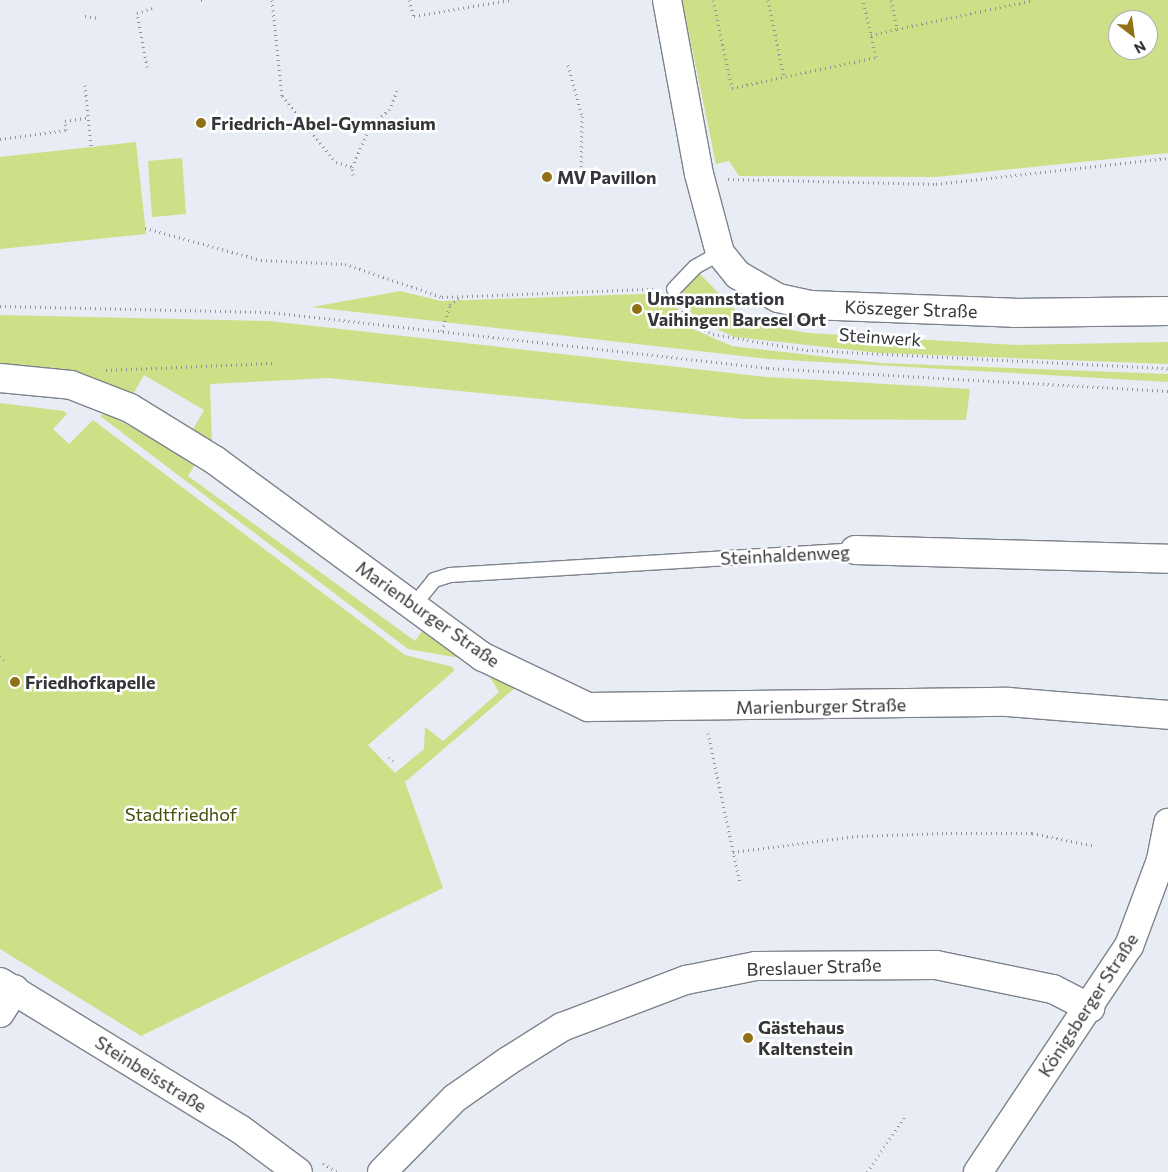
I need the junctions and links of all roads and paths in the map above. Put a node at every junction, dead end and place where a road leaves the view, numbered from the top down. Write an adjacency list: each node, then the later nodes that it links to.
1 (201, 0): 2 (path)
2 (205, 0)
3 (272, 0): 26 (path)
4 (409, 0): 5 (path)
5 (510, 0)
6 (667, 0): 28 (street, Köszeger Straße)
7 (713, 0): 19 (path)
8 (768, 0): 19 (path)
9 (863, 0): 16 (path)
10 (891, 0): 15 (path)
11 (1033, 0): 15 (path)
12 (152, 8): 18 (path)
13 (84, 16): 14 (path)
14 (99, 18)
15 (897, 29): 16 (path)
16 (871, 35): 19 (path)
17 (568, 65): 27 (path)
18 (147, 67)
19 (784, 77)
20 (85, 86): 22 (path)
21 (397, 91): 26 (path)
22 (89, 117): 23 (path); 24 (path)
23 (0, 139)
24 (91, 146)
25 (1168, 158): 28 (path)
26 (352, 167): 29 (path)
27 (581, 171)
28 (698, 174): 31 (street, Köszeger Straße)
29 (353, 175)
30 (145, 228): 33 (path)
31 (720, 253): 32 (lane); 35 (street, Köszeger Straße)
32 (674, 289): 33 (path); 38 (path, Steinwerk)
33 (464, 296): 36 (path)
34 (0, 306): 36 (path)
35 (1168, 311)
36 (442, 331): 41 (path)
37 (274, 363): 40 (path)
38 (1168, 368)
39 (0, 378): 40 (street, Marienburger Straße)
40 (71, 385): 44 (street, Marienburger Straße)
41 (1168, 391)
42 (855, 550): 43 (street, Steinhaldenweg); 44 (lane, Steinhaldenweg)
43 (1168, 559)
44 (414, 605): 47 (street, Marienburger Straße)
45 (0, 656): 46 (path)
46 (6, 662)
47 (1168, 715)
48 (709, 736): 53 (path)
49 (389, 758): 50 (path)
50 (395, 763)
51 (1168, 824): 56 (street, Königsberger Straße)
52 (1095, 846): 53 (path)
53 (734, 852): 54 (path)
54 (740, 884)
55 (8, 986): 57 (street); 59 (street, Steinbeisstraße)
56 (1090, 1008): 60 (street, Breslauer Straße); 62 (street, Königsberger Straße)
57 (0, 1013)
58 (906, 1115): 61 (path)
59 (298, 1172)
60 (382, 1172)
61 (867, 1172)
62 (978, 1172)

